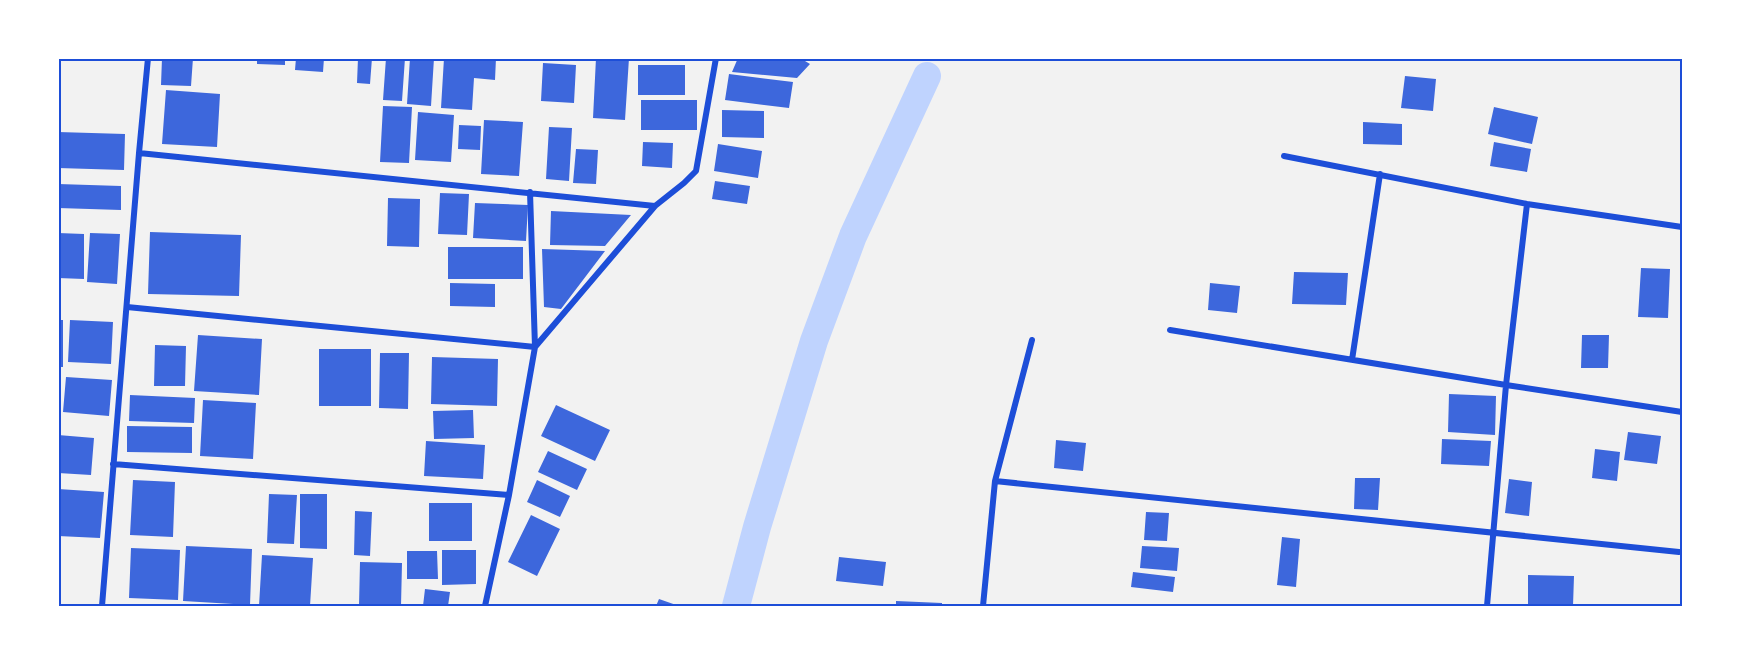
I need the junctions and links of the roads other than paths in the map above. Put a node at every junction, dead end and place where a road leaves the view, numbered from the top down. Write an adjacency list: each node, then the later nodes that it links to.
1 (148, 58): 4 (street)
2 (710, 58): 3 (street)
3 (716, 59): 9 (street)
4 (139, 153): 7 (street); 11 (street)
5 (1284, 156): 6 (street)
6 (1380, 174): 8 (street); 15 (street)
7 (530, 192): 9 (street); 14 (street)
8 (1527, 204): 10 (street); 16 (street)
9 (655, 206): 14 (street)
10 (1683, 227)
11 (127, 307): 14 (street); 18 (street)
12 (1170, 330): 15 (street)
13 (1032, 340): 19 (street)
14 (535, 347): 20 (street)
15 (1352, 360): 16 (street)
16 (1506, 385): 17 (street); 21 (street)
17 (1683, 412)
18 (113, 464): 20 (street); 23 (street)
19 (995, 481): 21 (street); 25 (street)
20 (509, 495): 24 (street)
21 (1495, 533): 22 (street); 26 (street)
22 (1679, 552)
23 (102, 606)
24 (485, 606)
25 (983, 606)
26 (1487, 606)

